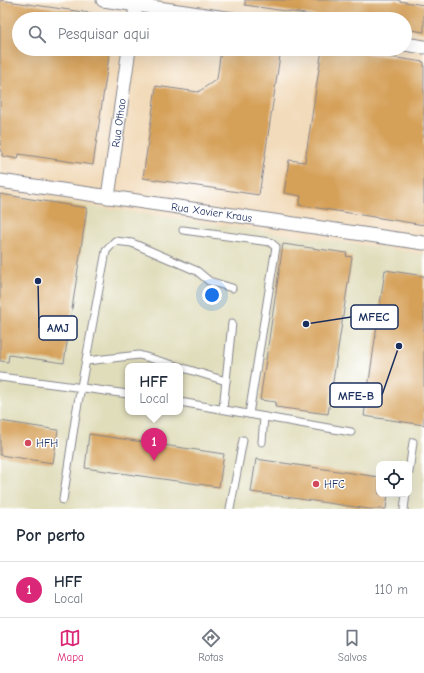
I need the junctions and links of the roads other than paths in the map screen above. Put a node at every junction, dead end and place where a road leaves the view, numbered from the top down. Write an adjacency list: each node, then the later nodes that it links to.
1 (103, 0): 2 (street)
2 (136, 2): 3 (street); 4 (street)
3 (135, 12)
4 (193, 12)
5 (412, 45): 6 (street)
6 (424, 47)
7 (128, 56): 9 (street, Rua Othao)
8 (0, 182): 9 (street, Rua Xavier Kraus)
9 (108, 198): 11 (street, Rua Xavier Kraus)
10 (183, 230): 23 (lane)
11 (424, 243)
12 (232, 288): 14 (lane)
13 (232, 323): 18 (lane)
14 (86, 361): 15 (lane); 19 (lane)
15 (167, 363)
16 (183, 368): 18 (lane)
17 (0, 377): 19 (lane)
18 (226, 381): 22 (lane)
19 (81, 387): 20 (lane); 31 (lane)
20 (125, 394)
21 (183, 403): 22 (lane)
22 (223, 410): 23 (lane)
23 (248, 414): 24 (lane)
24 (264, 416): 25 (lane); 27 (lane)
25 (351, 432)
26 (243, 440): 32 (lane)
27 (262, 442)
28 (413, 442): 29 (lane)
29 (410, 461)
30 (406, 497): 33 (lane)
31 (63, 500)
32 (230, 509)
33 (404, 509)

